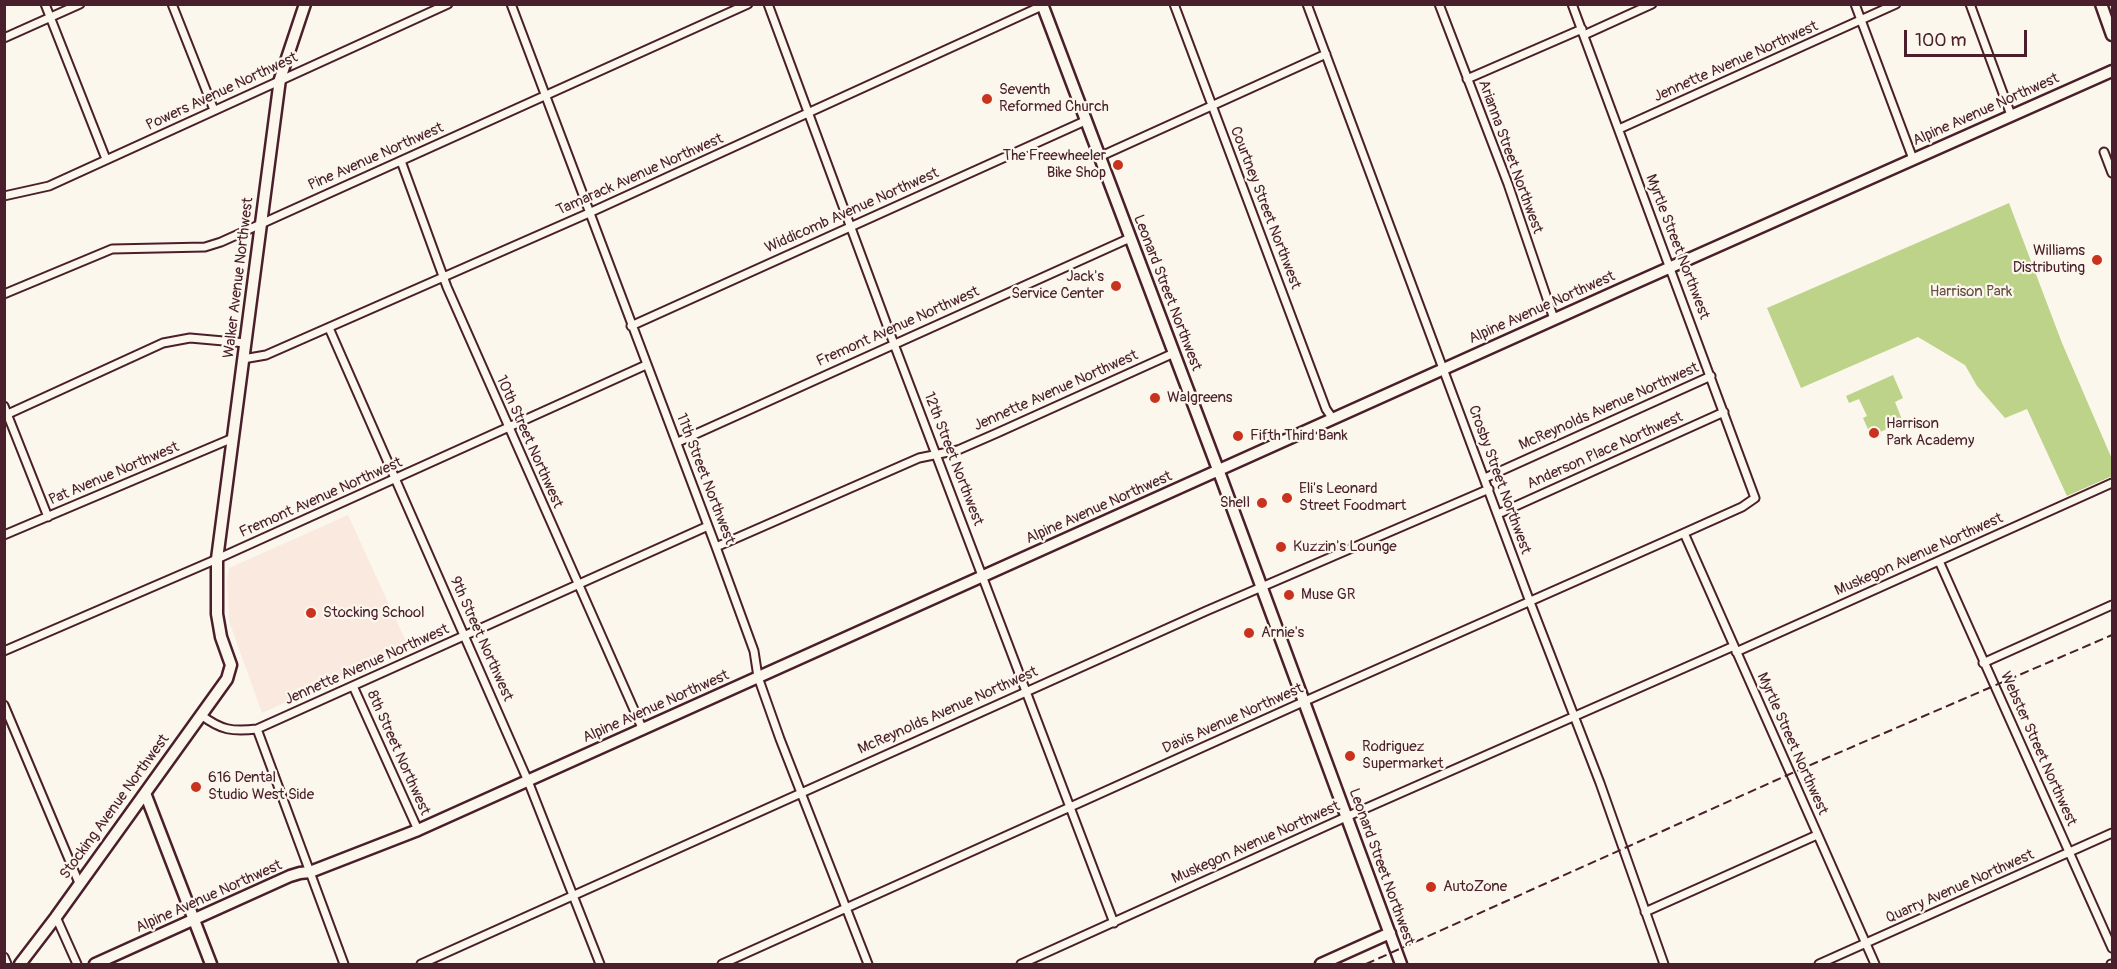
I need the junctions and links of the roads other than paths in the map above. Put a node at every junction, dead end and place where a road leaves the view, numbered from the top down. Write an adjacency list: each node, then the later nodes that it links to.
1 (45, 4): 19 (street)
2 (80, 4): 19 (street)
3 (172, 4): 30 (street)
4 (305, 4): 26 (main road, Walker Avenue Northwest)
5 (448, 4): 26 (street, Powers Avenue Northwest)
6 (511, 4): 28 (street, 11th Street Northwest)
7 (748, 4): 28 (street, Pine Avenue Northwest)
8 (768, 4): 31 (street, 12th Street Northwest)
9 (1174, 4): 29 (street, Courtney Street Northwest)
10 (1307, 4): 24 (street, Crosby Street Northwest)
11 (1439, 4): 27 (street, Arianna Street Northwest)
12 (1572, 4): 21 (street, Myrtle Street Northwest)
13 (1652, 4): 21 (street)
14 (1855, 4): 20 (street)
15 (1896, 4): 20 (street, Jennette Avenue Northwest)
16 (1970, 4): 32 (street)
17 (2101, 4): 22 (main road)
18 (1043, 5): 31 (street, Tamarack Avenue Northwest); 33 (main road, Leonard Street Northwest)
19 (50, 18): 23 (street); 37 (street)
20 (1862, 20): 34 (street, Jennette Avenue Northwest); 38 (street)
21 (1583, 32): 27 (street); 34 (street, Myrtle Street Northwest)
22 (2112, 35)
23 (4, 38)
24 (1326, 54): 29 (street); 57 (street, Crosby Street Northwest)
25 (2112, 71): 32 (main road, Alpine Avenue Northwest)
26 (280, 79): 30 (street, Powers Avenue Northwest); 43 (main road, Walker Avenue Northwest)
27 (1467, 79): 49 (street, Arianna Street Northwest)
28 (546, 95): 39 (street, Pine Avenue Northwest); 42 (street, 11th Street Northwest)
29 (1212, 106): 36 (street); 62 (street, Courtney Street Northwest)
30 (214, 110): 37 (street, Powers Avenue Northwest)
31 (808, 113): 42 (street, Tamarack Avenue Northwest); 44 (street, 12th Street Northwest)
32 (2011, 115): 38 (main road, Alpine Avenue Northwest)
33 (1085, 121): 36 (main road, Leonard Street Northwest); 44 (street, Widdicomb Avenue Northwest)
34 (1618, 129): 46 (street, Myrtle Street Northwest)
35 (2104, 152): 40 (street)
36 (1099, 157): 45 (main road, Leonard Street Northwest)
37 (106, 159): 41 (street, Powers Avenue Northwest)
38 (1913, 159): 46 (main road, Alpine Avenue Northwest)
39 (401, 161): 43 (street, Pine Avenue Northwest); 47 (street, 10th Street Northwest)
40 (2112, 173)
41 (4, 196)
42 (589, 213): 47 (street, Tamarack Avenue Northwest); 50 (street, 11th Street Northwest)
43 (261, 224): 48 (street, Pine Avenue Northwest); 52 (main road, Walker Avenue Northwest)
44 (851, 226): 50 (street, Widdicomb Avenue Northwest); 53 (street, 12th Street Northwest)
45 (1130, 238): 53 (street, Fremont Avenue Northwest); 54 (main road, Leonard Street Northwest)
46 (1670, 267): 49 (main road, Alpine Avenue Northwest); 58 (street, Myrtle Street Northwest)
47 (443, 277): 51 (street, Tamarack Avenue Northwest); 63 (street, 10th Street Northwest)
48 (4, 294)
49 (1554, 320): 57 (main road, Alpine Avenue Northwest)
50 (631, 326): 56 (street, 11th Street Northwest)
51 (328, 328): 55 (street, Tamarack Avenue Northwest); 69 (street, 9th Street Northwest)
52 (246, 343): 55 (main road, Walker Avenue Northwest); 61 (street)
53 (894, 344): 65 (street, Fremont Avenue Northwest); 66 (street, 12th Street Northwest)
54 (1174, 353): 66 (street, Jennette Avenue Northwest); 67 (main road, Leonard Street Northwest)
55 (243, 359): 64 (main road, Walker Avenue Northwest)
56 (646, 365): 63 (street, Fremont Avenue Northwest); 65 (street, 11th Street Northwest)
57 (1444, 369): 62 (main road, Alpine Avenue Northwest); 68 (street, Crosby Street Northwest)
58 (1711, 376): 60 (street, Myrtle Street Northwest); 68 (street, McReynolds Avenue Northwest)
59 (4, 406): 61 (street)
60 (1724, 412): 72 (street, Myrtle Street Northwest); 73 (street, Anderson Place Northwest)
61 (8, 414): 74 (street)
62 (1333, 419): 67 (main road, Alpine Avenue Northwest)
63 (507, 427): 69 (street, Fremont Avenue Northwest); 82 (street, 10th Street Northwest)
64 (233, 438): 74 (street, Pat Avenue Northwest); 79 (main road, Walker Avenue Northwest)
65 (678, 442): 75 (street, 11th Street Northwest)
66 (937, 455): 78 (street, Jennette Avenue Northwest); 81 (street, 12th Street Northwest)
67 (1218, 471): 81 (main road, Alpine Avenue Northwest); 83 (main road, Leonard Street Northwest)
68 (1485, 478): 71 (street, Crosby Street Northwest)
69 (396, 479): 79 (street, Fremont Avenue Northwest); 86 (street, 9th Street Northwest)
70 (2112, 483): 80 (street, Muskegon Avenue Northwest)
71 (1489, 489): 73 (street, Crosby Street Northwest); 83 (street, McReynolds Avenue Northwest)
72 (1755, 498): 76 (street, Davis Avenue Northwest)
73 (1498, 514): 84 (street, Crosby Street Northwest)
74 (48, 517): 77 (street, Pat Avenue Northwest)
75 (708, 526): 78 (street, 11th Street Northwest); 82 (street, Jennette Avenue Northwest)
76 (1684, 533): 84 (street, Davis Avenue Northwest); 87 (street, Myrtle Street Northwest)
77 (4, 535)
78 (716, 547): 91 (street, 11th Street Northwest)
79 (217, 559): 88 (street, Fremont Avenue Northwest); 90 (main road, Walker Avenue Northwest)
80 (1939, 561): 87 (street, Muskegon Avenue Northwest); 89 (street, Webster Street Northwest)
81 (983, 577): 91 (main road, Alpine Avenue Northwest); 93 (street, 12th Street Northwest)
82 (579, 584): 86 (street, Jennette Avenue Northwest); 99 (street, 10th Street Northwest)
83 (1261, 586): 93 (street, McReynolds Avenue Northwest); 94 (main road, Leonard Street Northwest)
84 (1530, 602): 94 (street, Davis Avenue Northwest); 97 (street, Crosby Street Northwest)
85 (2112, 605): 89 (street)
86 (465, 636): 92 (street, Jennette Avenue Northwest); 100 (street, 9th Street Northwest)
87 (1735, 649): 97 (street, Muskegon Avenue Northwest); 107 (street, Myrtle Street Northwest)
88 (4, 651)
89 (1983, 663): 108 (street, Webster Street Northwest)
90 (231, 665): 96 (main road, Stocking Avenue Northwest)
91 (758, 677): 99 (main road, Alpine Avenue Northwest); 102 (street, 11th Street Northwest)
92 (353, 686): 98 (street, Jennette Avenue Northwest); 105 (street, 8th Street Northwest)
93 (1026, 691): 102 (street, McReynolds Avenue Northwest); 103 (street, 12th Street Northwest)
94 (1303, 702): 103 (street, Davis Avenue Northwest); 104 (main road, Leonard Street Northwest)
95 (4, 705): 110 (street)
96 (201, 715): 98 (street, Jennette Avenue Northwest); 101 (main road, Stocking Avenue Northwest)
97 (1574, 716): 104 (street, Muskegon Avenue Northwest); 113 (street, Crosby Street Northwest)
98 (257, 729): 109 (street)
99 (643, 729): 100 (main road, Alpine Avenue Northwest)
100 (528, 781): 105 (main road, Alpine Avenue Northwest); 111 (street, 9th Street Northwest)
101 (145, 793): 110 (main road, Stocking Avenue Northwest); 115 (main road)
102 (800, 793): 111 (street, McReynolds Avenue Northwest); 112 (street, 11th Street Northwest)
103 (1069, 808): 112 (street, Davis Avenue Northwest); 116 (street, 12th Street Northwest)
104 (1346, 817): 116 (street, Muskegon Avenue Northwest); 117 (main road, Leonard Street Northwest)
105 (418, 830): 109 (main road, Alpine Avenue Northwest)
106 (2112, 833): 108 (street, Quarry Avenue Northwest)
107 (1817, 835): 113 (street); 118 (street, Myrtle Street Northwest)
108 (2069, 852): 118 (street, Quarry Avenue Northwest); 119 (street, Webster Street Northwest)
109 (310, 872): 115 (main road, Alpine Avenue Northwest); 126 (street)
110 (79, 883): 114 (main road, Stocking Avenue Northwest)
111 (574, 896): 127 (street, McReynolds Avenue Northwest); 128 (street, 9th Street Northwest)
112 (845, 909): 129 (street, Davis Avenue Northwest); 130 (street, 11th Street Northwest)
113 (1645, 912): 134 (street, Crosby Street Northwest)
114 (56, 917): 122 (main road, Stocking Avenue Northwest); 123 (street)
115 (194, 919): 124 (main road, Alpine Avenue Northwest); 125 (main road)
116 (1114, 923): 131 (street, Muskegon Avenue Northwest)
117 (1390, 933): 132 (main road); 133 (main road, Leonard Street Northwest)
118 (1866, 944): 135 (street, Quarry Avenue Northwest); 136 (street, Myrtle Street Northwest)
119 (2112, 948)
120 (4, 957): 121 (street)
121 (7, 964)
122 (20, 964)
123 (77, 964)
124 (95, 964)
125 (211, 964)
126 (344, 964)
127 (422, 964)
128 (600, 964)
129 (722, 964)
130 (868, 964)
131 (1021, 964)
132 (1321, 964)
133 (1401, 964)
134 (1664, 964)
135 (1819, 964)
136 (1875, 964)

